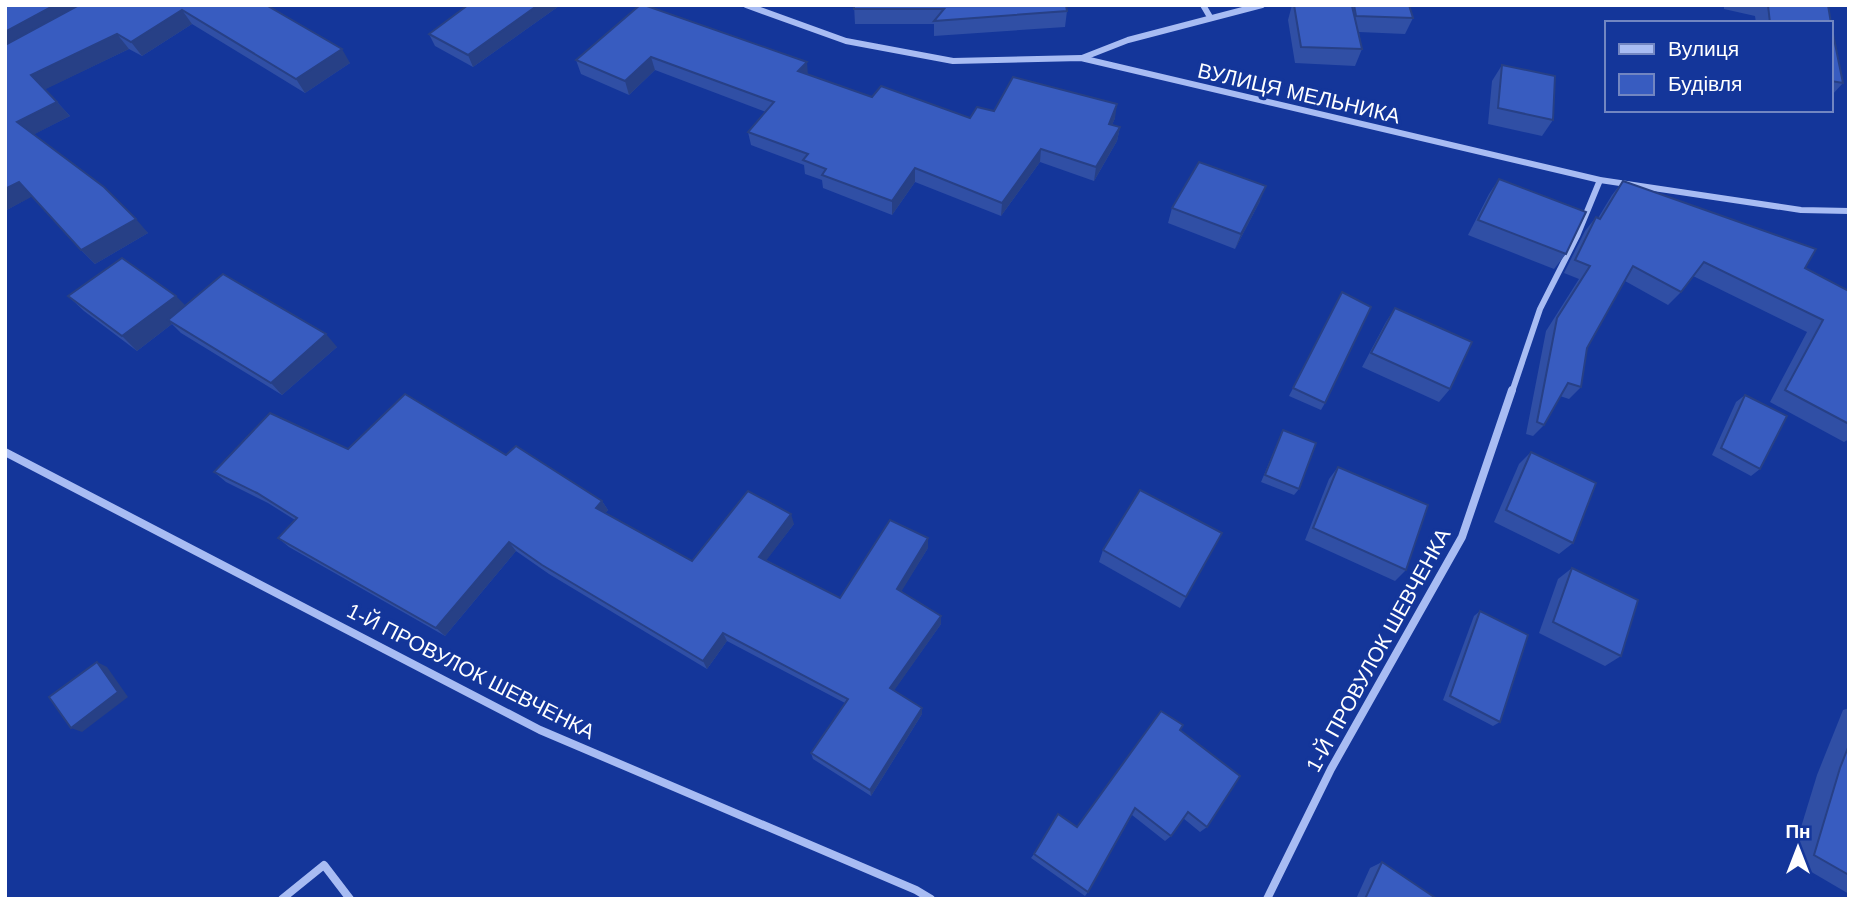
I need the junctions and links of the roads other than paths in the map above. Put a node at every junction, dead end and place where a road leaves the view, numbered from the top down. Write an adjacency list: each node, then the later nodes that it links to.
1 (746, 5): 5 (street, ВУЛИЦЯ МЕЛЬНИКА)
2 (1203, 5): 4 (street)
3 (1262, 5): 4 (street)
4 (1210, 17): 5 (street)
5 (1081, 58): 6 (street, ВУЛИЦЯ МЕЛЬНИКА)
6 (1600, 180): 7 (street, ВУЛИЦЯ МЕЛЬНИКА); 12 (street, 1-Й ПРОВУЛОК ШЕВЧЕНКА)
7 (1849, 211)
8 (5, 452): 11 (street, 1-Й ПРОВУЛОК ШЕВЧЕНКА)
9 (282, 899): 10 (street)
10 (350, 899)
11 (931, 899)
12 (1267, 899)

